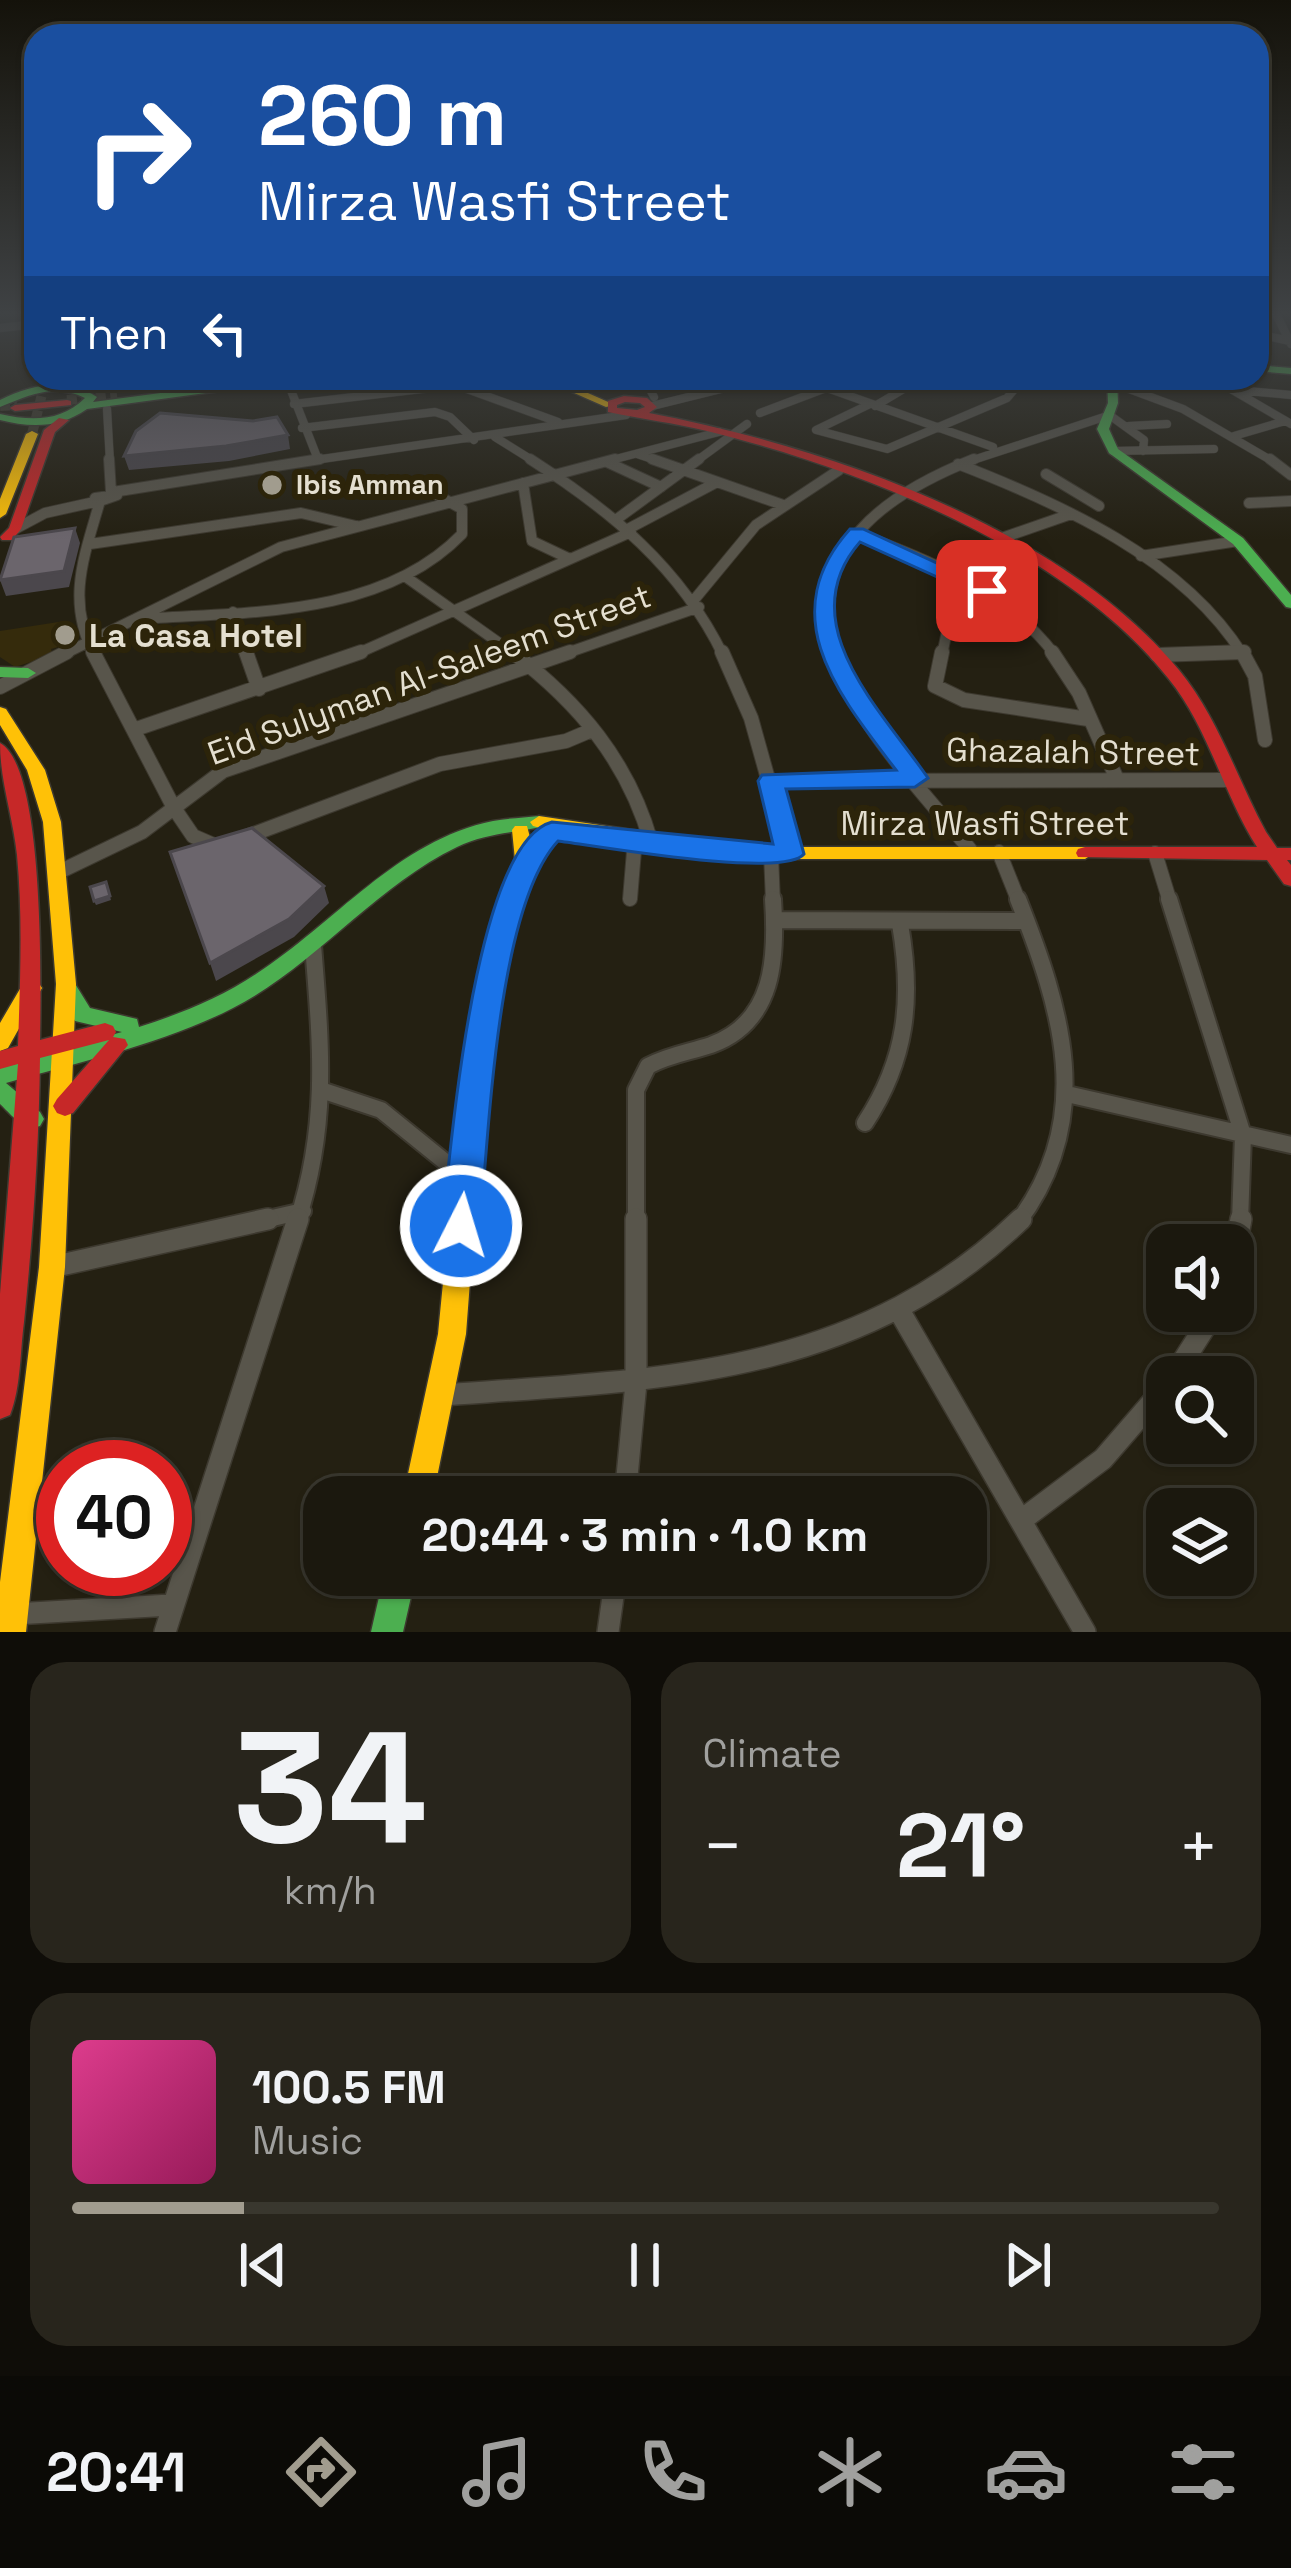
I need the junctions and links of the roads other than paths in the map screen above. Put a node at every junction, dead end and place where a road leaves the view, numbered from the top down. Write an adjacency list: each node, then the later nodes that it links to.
1 (139, 390): 19 (street)
2 (145, 390): 19 (street)
3 (157, 390): 19 (street)
4 (290, 390): 20 (street)
5 (395, 390): 20 (street)
6 (471, 390): 25 (street)
7 (578, 390): 21 (street)
8 (639, 390): 21 (street)
9 (712, 390): 21 (street)
10 (821, 390): 24 (street)
11 (832, 390): 22 (street)
12 (900, 390): 22 (street)
13 (1014, 390): 31 (street)
14 (1109, 390): 28 (street)
15 (1140, 390): 35 (street)
16 (1234, 390): 27 (street)
17 (1242, 390): 18 (street)
18 (1291, 395)
19 (87, 396): 23 (street); 23 (street); 23 (street); 56 (street)
20 (294, 404): 32 (street)
21 (633, 405): 26 (street); 26 (street); 34 (street)
22 (873, 405): 31 (street); 31 (street)
23 (19, 411): 55 (street); 59 (street); 63 (street); 69 (street)
24 (760, 413)
25 (544, 422): 26 (street); 36 (street)
26 (565, 423)
27 (1288, 423): 35 (street)
28 (1108, 424): 30 (street); 33 (street); 33 (street); 40 (street); 70 (street)
29 (1167, 424): 30 (street)
30 (1129, 426): 40 (street)
31 (935, 427): 38 (street)
32 (302, 428): 37 (street); 42 (street)
33 (1066, 428): 38 (street)
34 (733, 430): 41 (street); 45 (street); 46 (street)
35 (1234, 436): 48 (street)
36 (495, 437): 37 (street); 47 (street)
37 (474, 440): 42 (street)
38 (993, 447): 44 (street)
39 (1214, 449): 40 (street)
40 (1143, 451)
41 (637, 454): 43 (street); 45 (street)
42 (317, 457): 56 (street)
43 (607, 462): 47 (street); 52 (street)
44 (958, 464): 51 (street); 54 (street)
45 (682, 470): 49 (street); 52 (street)
46 (839, 470): 54 (street); 61 (street)
47 (551, 474): 50 (street); 66 (street)
48 (1291, 475)
49 (717, 482): 61 (street); 66 (street)
50 (523, 483): 58 (street); 73 (street)
51 (1016, 486): 62 (street); 64 (street)
52 (661, 487): 66 (street)
53 (430, 491): 58 (street)
54 (903, 494): 67 (street); 68 (street)
55 (0, 496)
56 (105, 497): 59 (street); 69 (street); 71 (street)
57 (1291, 501): 60 (street)
58 (454, 502): 65 (street); 74 (street)
59 (23, 503): 69 (street)
60 (1249, 503)
61 (783, 506): 76 (street)
62 (1099, 506)
63 (0, 514)
64 (1071, 514): 68 (street); 72 (street)
65 (356, 526): 71 (street); 80 (street)
66 (625, 527): 73 (street); 76 (street)
67 (856, 533): 75 (street); 96 (street)
68 (999, 538): 83 (street)
69 (7, 541)
70 (1238, 541): 72 (street); 77 (street)
71 (90, 544): 81 (street)
72 (1141, 556): 82 (street)
73 (570, 559): 78 (street)
74 (406, 577): 78 (street); 79 (street)
75 (970, 582): 90 (street); 90 (street)
76 (696, 604): 84 (street, Eid Sulyman Al-Saleem Street); 98 (street)
77 (1291, 604)
78 (456, 610): 84 (street); 88 (street)
79 (233, 612): 80 (street); 88 (street)
80 (130, 619): 81 (street)
81 (88, 643): 86 (street); 91 (street)
82 (1244, 652): 83 (street); 93 (street)
83 (1157, 655): 97 (street)
84 (532, 664): 92 (street); 99 (street, Eid Sulyman Al-Saleem Street)
85 (0, 672): 86 (street)
86 (28, 673): 87 (street)
87 (0, 688)
88 (259, 689): 91 (street)
89 (0, 712): 111 (street)
90 (1088, 719): 95 (street)
91 (136, 729): 99 (street)
92 (592, 730): 99 (street); 104 (street)
93 (1265, 740)
94 (0, 748): 119 (street)
95 (1116, 777): 96 (street, Ghazalah Street); 97 (street, Ghazalah Street)
96 (915, 778): 98 (street, Ghazalah Street); 105 (street)
97 (1232, 780): 109 (street)
98 (771, 781): 108 (street)
99 (173, 808): 111 (street, Eid Sulyman Al-Saleem Street)
100 (495, 828): 101 (street, Mirza Wasfi Street); 103 (street, Mirza Wasfi Street); 117 (street, Mirza Wasfi Street)
101 (521, 830): 102 (street, Mirza Wasfi Street); 110 (street)
102 (552, 831): 103 (street, Mirza Wasfi Street); 110 (street)
103 (610, 834): 104 (street, Mirza Wasfi Street)
104 (643, 840): 108 (street, Mirza Wasfi Street); 113 (street)
105 (970, 851): 106 (street, Mirza Wasfi Street); 108 (street, Mirza Wasfi Street)
106 (999, 851): 107 (street, Mirza Wasfi Street); 115 (street)
107 (1156, 853): 109 (street, Mirza Wasfi Street); 132 (street)
108 (780, 854): 114 (street)
109 (1282, 854): 112 (street)
110 (524, 860): 134 (street)
111 (59, 872): 118 (street)
112 (1291, 879)
113 (630, 899)
114 (774, 920): 116 (street); 139 (street)
115 (1025, 921): 116 (street); 128 (street)
116 (900, 925): 131 (street)
117 (313, 945): 120 (street, Mirza Wasfi Street); 127 (street)
118 (66, 984): 120 (street); 122 (street)
119 (31, 988): 121 (street); 123 (street)
120 (130, 1030): 122 (street, Mirza Wasfi Street); 129 (street)
121 (0, 1042)
122 (65, 1050): 123 (street, Mirza Wasfi Street); 129 (street)
123 (34, 1059): 124 (street); 125 (street); 130 (street)
124 (0, 1060)
125 (0, 1076)
126 (0, 1090): 130 (street)
127 (324, 1091): 134 (street); 135 (street)
128 (1067, 1094): 132 (street); 138 (street)
129 (63, 1110): 137 (street)
130 (32, 1119): 141 (street)
131 (865, 1123)
132 (1243, 1135): 133 (street); 136 (street)
133 (1291, 1145)
134 (465, 1178): 140 (street)
135 (303, 1211): 137 (street); 148 (street)
136 (1240, 1224)
137 (52, 1267): 149 (street)
138 (900, 1312): 139 (street); 145 (street)
139 (636, 1383): 140 (street); 144 (street)
140 (441, 1395): 143 (street)
141 (0, 1405)
142 (1146, 1410): 145 (street)
143 (423, 1476)
144 (627, 1476)
145 (1023, 1519): 153 (street)
146 (395, 1596): 151 (street)
147 (613, 1596): 152 (street)
148 (171, 1605): 149 (street); 150 (street)
149 (11, 1623)
150 (165, 1632)
151 (387, 1632)
152 (608, 1632)
153 (1085, 1632)

